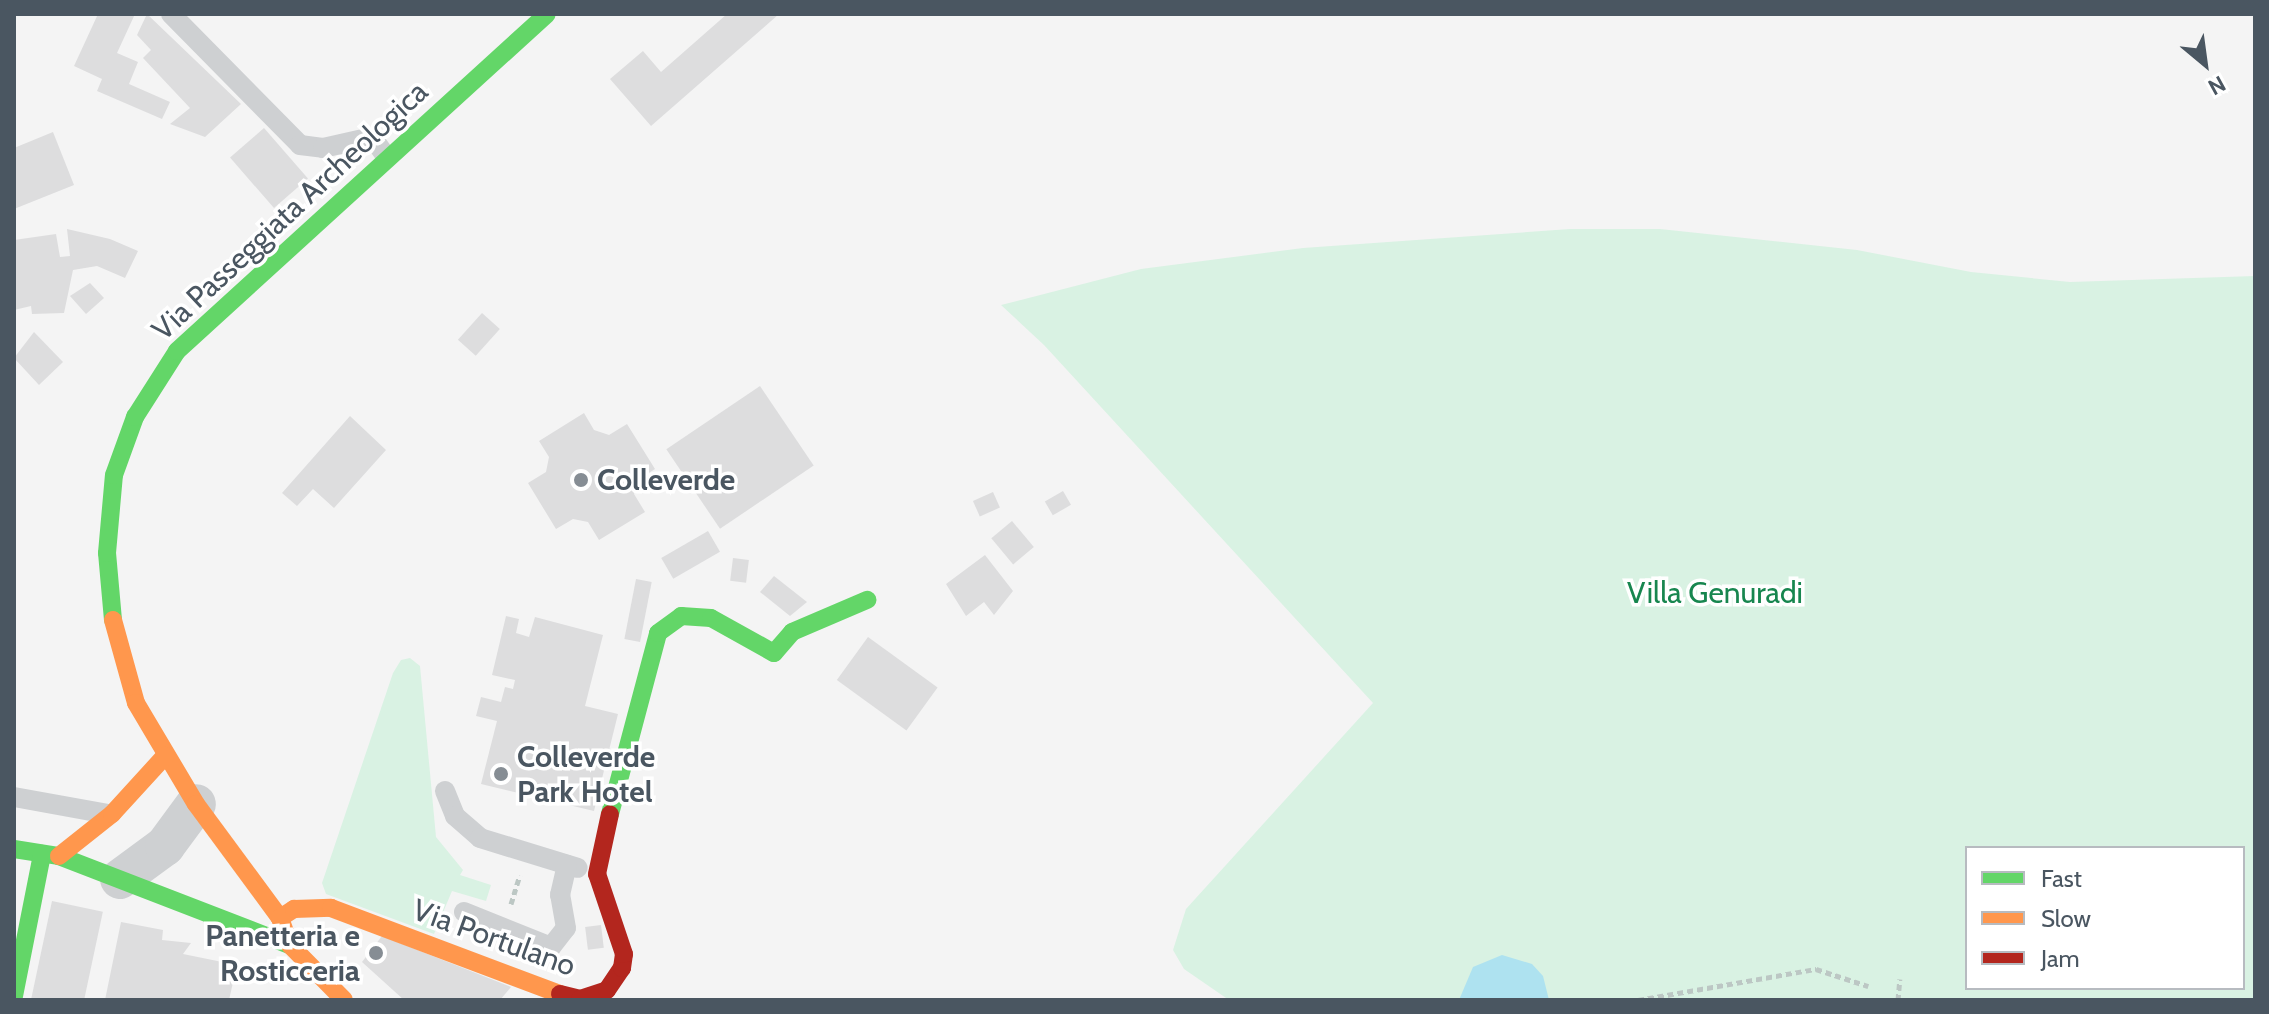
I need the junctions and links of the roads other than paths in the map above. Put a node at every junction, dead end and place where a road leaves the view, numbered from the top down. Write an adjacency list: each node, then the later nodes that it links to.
1 (171, 14): 3 (lane)
2 (547, 14): 3 (street, Via Passeggiata Archeologica)
3 (386, 156): 5 (street, Via Passeggiata Archeologica)
4 (867, 600): 13 (street)
5 (165, 756): 8 (street, Via Passeggiata Archeologica); 9 (street)
6 (445, 791): 12 (lane)
7 (14, 797): 9 (lane)
8 (196, 804): 14 (street); 16 (street, Via Passeggiata Archeologica)
9 (112, 814): 11 (street)
10 (14, 849): 11 (street)
11 (51, 855): 14 (street); 18 (street)
12 (567, 865): 13 (lane); 15 (lane)
13 (597, 874): 19 (street, Via Portulano)
14 (120, 879): 17 (street)
15 (464, 912)
16 (280, 918): 17 (street, Via Passeggiata Archeologica); 19 (street, Via Portulano)
17 (290, 945): 20 (street)
18 (14, 996)
19 (550, 996)
20 (344, 1000)

